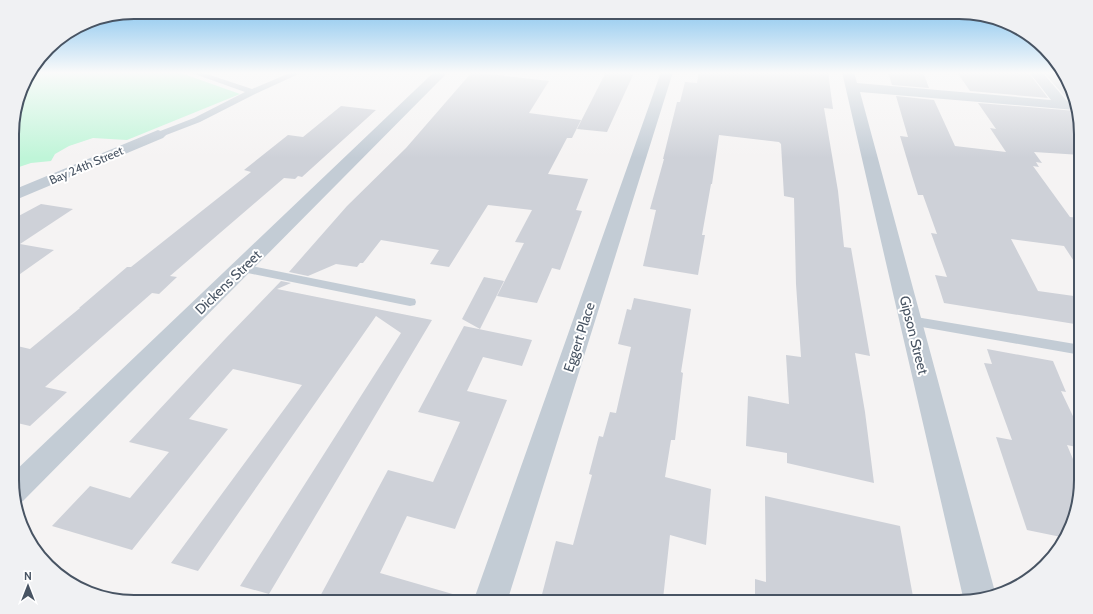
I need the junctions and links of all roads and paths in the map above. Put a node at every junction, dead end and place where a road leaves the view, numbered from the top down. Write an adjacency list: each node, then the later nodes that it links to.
1 (235, 101): 7 (lane)
2 (413, 101): 9 (street, Dickens Street)
3 (657, 101): 15 (street, Eggert Place)
4 (855, 101): 11 (street, Gipson Street)
5 (1023, 101): 6 (street)
6 (1068, 106)
7 (158, 135): 8 (street, Bay 24th Street)
8 (19, 193)
9 (242, 268): 10 (lane); 13 (street, Dickens Street)
10 (410, 302)
11 (910, 321): 12 (lane); 14 (street, Gipson Street)
12 (1074, 349)
13 (19, 486)
14 (979, 593)
15 (492, 595)

